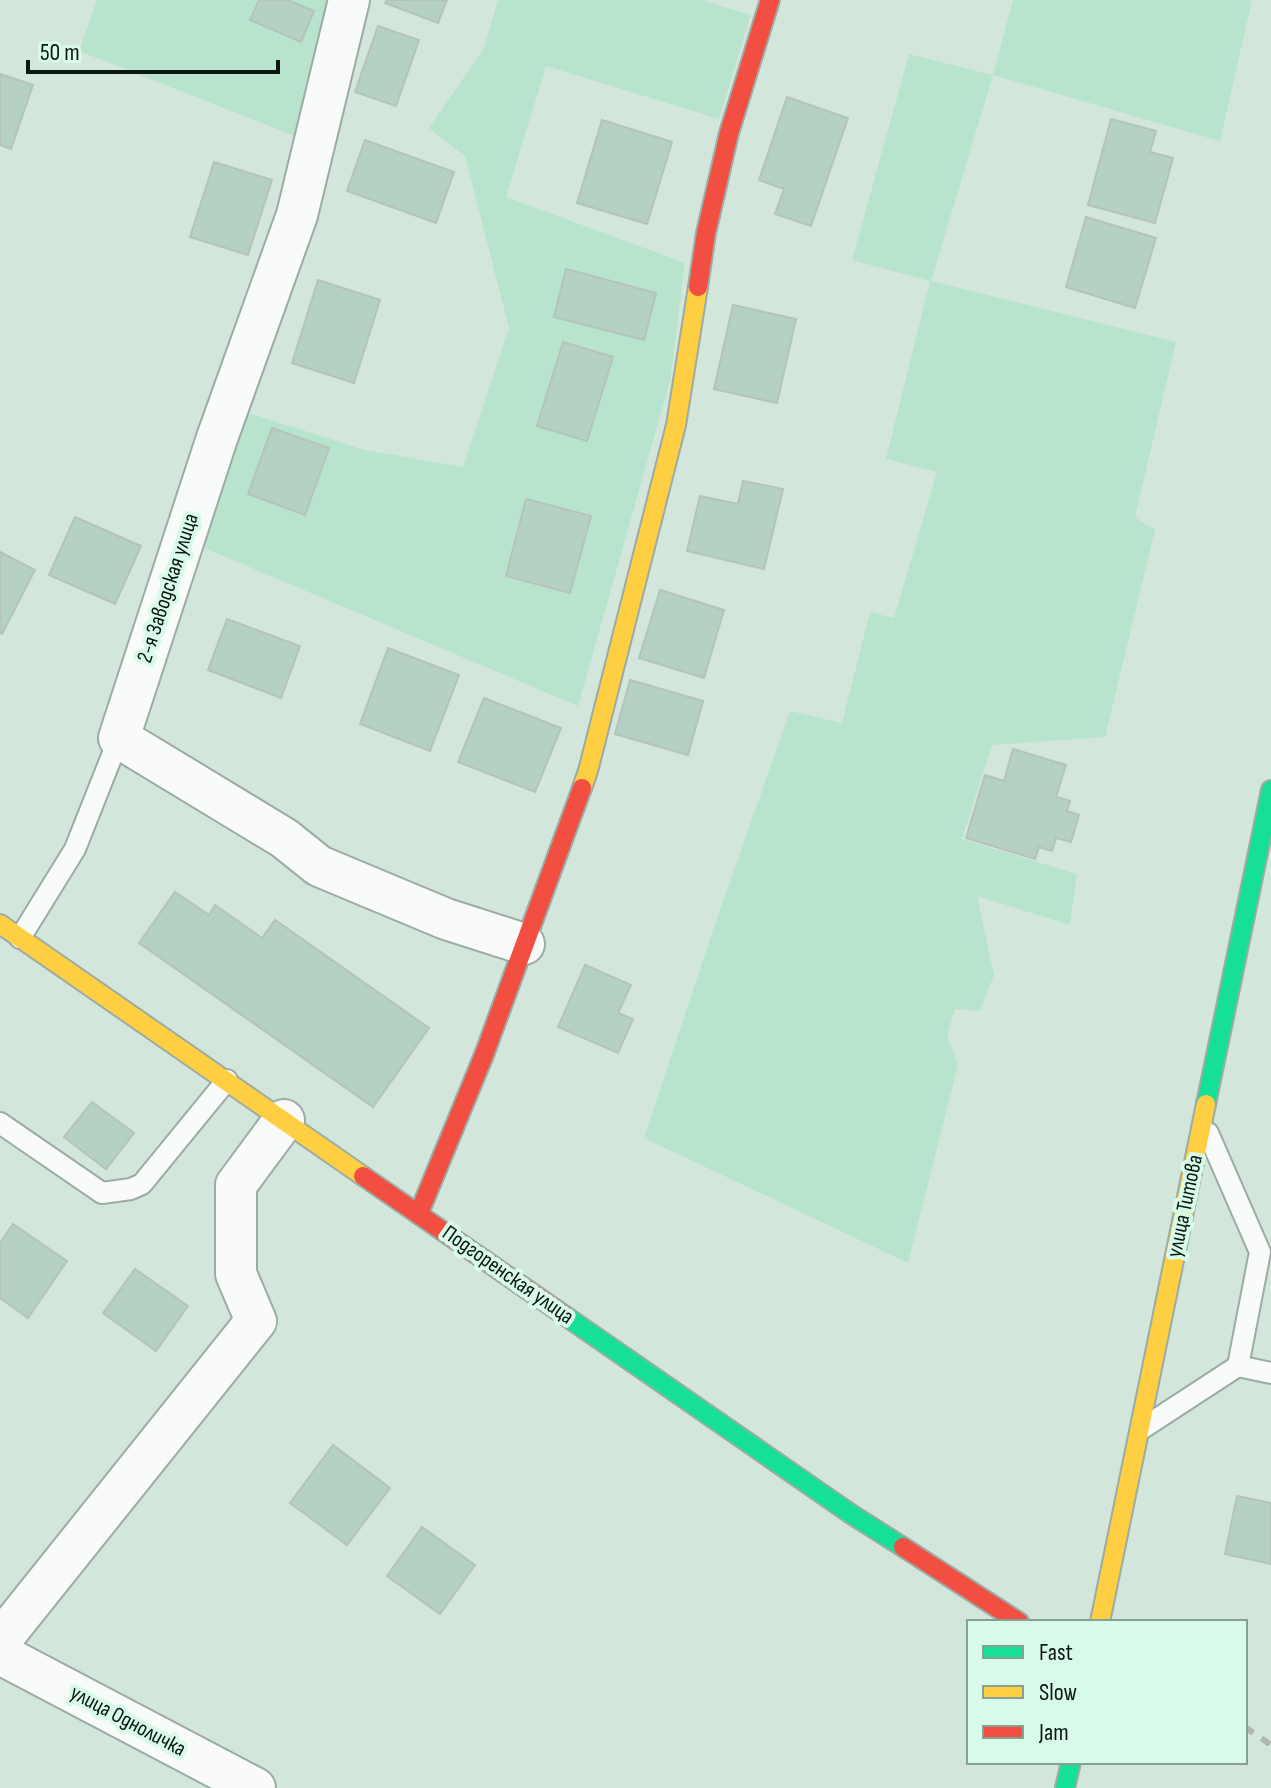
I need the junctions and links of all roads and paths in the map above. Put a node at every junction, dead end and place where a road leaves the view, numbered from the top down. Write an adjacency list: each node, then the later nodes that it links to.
1 (349, 0): 3 (street, 2-я Заводская улица)
2 (770, 0): 7 (street)
3 (119, 738): 6 (lane); 7 (street)
4 (1270, 803): 10 (street, улица Титова)
5 (0, 924): 6 (street, Подгоренская улица)
6 (20, 938): 8 (street, Подгоренская улица)
7 (524, 944): 12 (street)
8 (227, 1080): 9 (street, Подгоренская улица); 11 (lane)
9 (284, 1120): 12 (street, Подгоренская улица); 18 (street)
10 (1203, 1121): 13 (lane); 15 (street, улица Титова)
11 (0, 1123)
12 (419, 1213): 16 (street, Подгоренская улица)
13 (1238, 1366): 14 (lane); 15 (lane)
14 (1271, 1373)
15 (1139, 1431): 17 (street, улица Титова)
16 (1016, 1620)
17 (1100, 1620)
18 (0, 1641)
19 (0, 1654): 21 (street, улица Одноличка)
20 (1071, 1764): 22 (street)
21 (255, 1788)
22 (1065, 1788)

